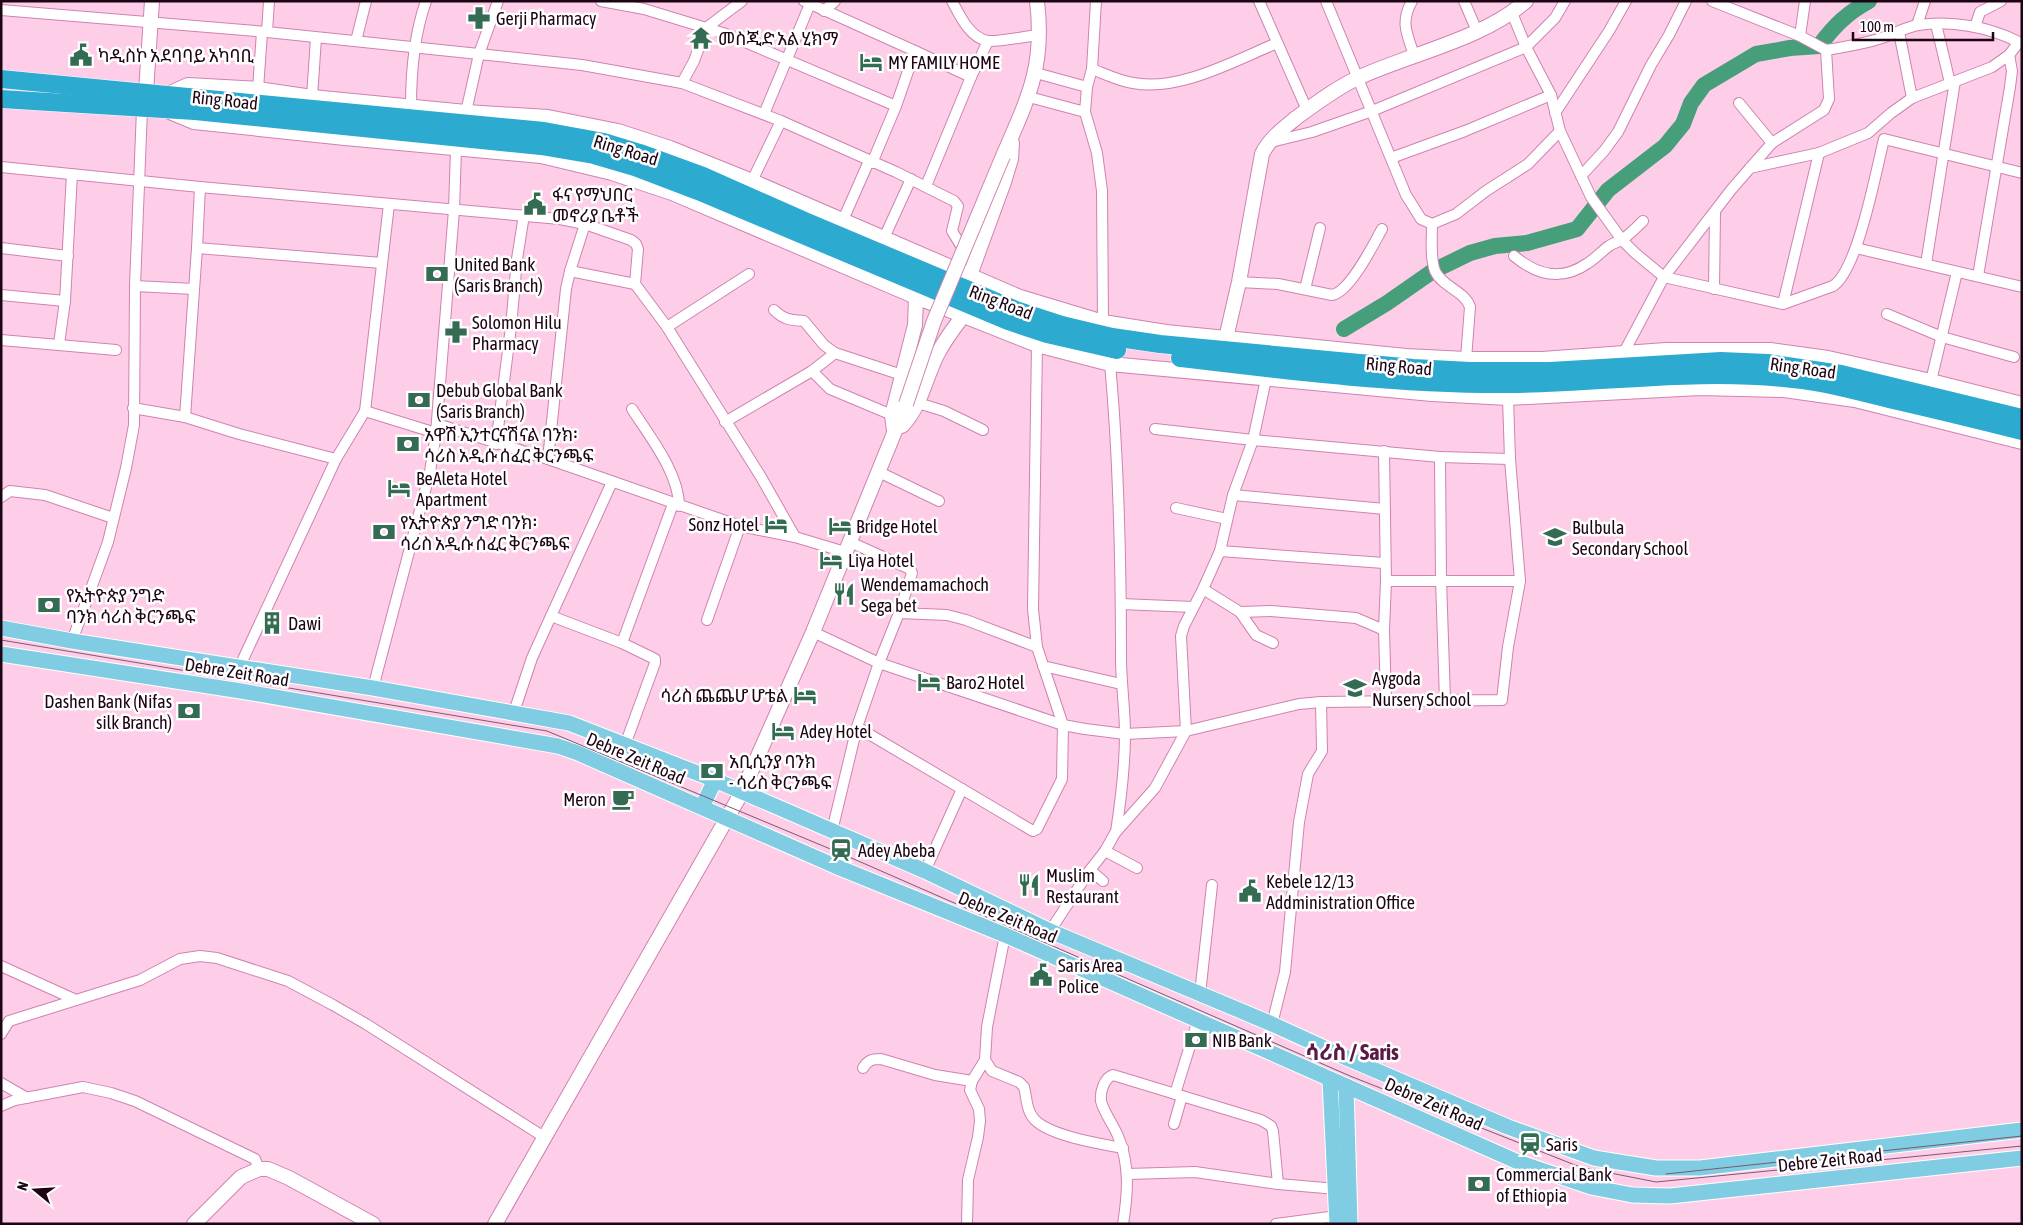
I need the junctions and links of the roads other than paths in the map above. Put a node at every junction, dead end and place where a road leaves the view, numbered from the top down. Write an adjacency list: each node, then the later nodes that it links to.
1 (27, 1): 30 (street)
2 (152, 1): 32 (street)
3 (269, 1): 38 (street)
4 (366, 1): 43 (street)
5 (426, 1): 49 (street)
6 (498, 1): 51 (street)
7 (601, 1): 27 (street)
8 (652, 1): 27 (street)
9 (742, 1): 36 (street)
10 (835, 1): 29 (street)
11 (952, 1): 44 (street)
12 (1037, 1): 40 (street)
13 (1096, 1): 55 (street)
14 (1260, 1): 46 (street)
15 (1326, 1): 58 (street)
16 (1412, 1): 52 (street)
17 (1464, 1): 37 (street)
18 (1526, 1): 31 (street)
19 (1565, 1): 48 (street)
20 (1626, 1): 79 (street)
21 (1686, 1): 98 (street)
22 (1712, 1): 41 (street)
23 (1805, 1): 41 (street)
24 (1925, 1): 34 (street)
25 (2001, 1): 35 (street)
26 (807, 3): 29 (street); 54 (street)
27 (644, 9): 36 (street)
28 (1, 10): 30 (street)
29 (824, 11): 50 (street)
30 (26, 12): 32 (street)
31 (1512, 13): 37 (street); 48 (street)
32 (150, 22): 38 (street); 64 (street)
33 (1936, 24): 34 (street); 35 (street); 60 (street)
34 (1917, 25): 39 (street)
35 (1975, 27): 45 (street)
36 (706, 28): 54 (street); 61 (street)
37 (1477, 31): 52 (street)
38 (264, 32): 42 (street); 63 (street)
39 (1899, 32): 47 (street); 68 (street)
40 (1039, 35): 44 (street); 56 (street)
41 (1800, 36): 47 (street)
42 (316, 38): 43 (street); 66 (street)
43 (356, 41): 49 (street)
44 (988, 41): 57 (street)
45 (2020, 42): 53 (street)
46 (1277, 43): 55 (street); 75 (street)
47 (1820, 46): 87 (street)
48 (1526, 47): 65 (street); 76 (street)
49 (414, 48): 51 (street); 72 (street)
50 (916, 51): 57 (street); 73 (street)
51 (479, 54): 61 (street); 77 (street)
52 (1414, 55): 58 (street)
53 (2009, 55): 60 (street); 94 (street)
54 (788, 60): 73 (street); 80 (street)
55 (1092, 70): 62 (street)
56 (1036, 73): 62 (street); 67 (street)
57 (971, 77): 102 (street)
58 (1358, 78): 75 (street); 76 (street)
59 (1, 79): 64 (highway, Ring Road)
60 (1953, 82): 68 (street); 90 (street)
61 (682, 83): 80 (street)
62 (1087, 87): 78 (street)
63 (258, 89): 66 (street, Ring Road); 70 (street, Ring Road)
64 (146, 92): 70 (highway, Ring Road)
65 (1551, 95): 79 (street); 91 (street)
66 (312, 96): 72 (street, Ring Road)
67 (1029, 97): 78 (street); 84 (street)
68 (1912, 98): 83 (street)
69 (1, 99): 74 (highway, Ring Road)
70 (167, 102): 74 (highway, Ring Road); 88 (street, Ring Road); 169 (highway, Ring Road); 174 (highway, Ring Road)
71 (1739, 103): 87 (street)
72 (411, 106): 77 (street, Ring Road)
73 (896, 106): 92 (street)
74 (142, 109): 100 (street)
75 (1306, 110): 86 (street)
76 (1372, 111): 86 (street); 91 (street)
77 (466, 112): 101 (street, Ring Road)
78 (1085, 112): 144 (street)
79 (1555, 113): 82 (street)
80 (764, 114): 81 (street)
81 (781, 121): 92 (street); 101 (street)
82 (1560, 131): 98 (street); 111 (street)
83 (1868, 133): 85 (street); 89 (street)
84 (1012, 135): 119 (street, bridge); 127 (street)
85 (1884, 140): 90 (street); 118 (street)
86 (1270, 142): 130 (street)
87 (1772, 143): 95 (street)
88 (456, 149): 105 (street); 138 (street, Ring Road)
89 (1819, 152): 95 (street); 140 (street)
90 (1945, 155): 94 (street); 123 (street)
91 (1391, 158): 111 (street)
92 (871, 162): 99 (street); 108 (street)
93 (1, 167): 97 (street)
94 (1996, 167): 96 (street); 128 (street)
95 (1750, 168): 106 (street)
96 (2022, 173)
97 (72, 174): 100 (street); 120 (street)
98 (1581, 176): 115 (street)
99 (911, 179): 102 (street); 114 (street)
100 (138, 180): 103 (street); 132 (street)
101 (752, 181): 108 (street, Ring Road)
102 (926, 186): 119 (street)
103 (200, 187): 104 (street); 117 (street)
104 (388, 204): 105 (street); 122 (street)
105 (454, 210): 107 (street); 171 (street)
106 (1715, 212): 129 (street); 135 (street)
107 (524, 215): 110 (street); 178 (street)
108 (843, 220): 114 (street, Ring Road)
109 (1643, 220): 115 (street)
110 (585, 224): 124 (street); 131 (street)
111 (1432, 224): 155 (street)
112 (1320, 228): 134 (street)
113 (1382, 229): 134 (street)
114 (884, 238): 127 (street, Ring Road)
115 (1622, 240): 121 (street); 129 (street)
116 (1, 248): 120 (street)
117 (197, 248): 122 (street); 136 (street)
118 (1856, 248): 123 (street); 140 (street)
119 (963, 249): 162 (street, bridge)
120 (68, 256): 139 (street)
121 (1514, 256)
122 (382, 263): 166 (street)
123 (1926, 264): 125 (street)
124 (570, 271): 131 (street); 183 (street)
125 (1957, 272): 128 (street); 146 (street)
126 (750, 274): 145 (street)
127 (970, 276): 144 (street, Ring Road)
128 (1978, 276): 133 (street)
129 (1664, 277): 135 (street); 153 (street)
130 (1240, 282): 134 (street); 147 (street)
131 (635, 284): 145 (street)
132 (135, 286): 136 (street); 164 (street)
133 (2022, 287)
134 (1305, 289)
135 (1714, 289): 140 (street)
136 (194, 290): 168 (street)
137 (1, 294): 139 (street)
138 (916, 297): 143 (street, Ring Road); 158 (street)
139 (65, 301): 149 (street)
140 (1783, 304)
141 (774, 310): 152 (street)
142 (1887, 314): 146 (street)
143 (963, 316): 150 (street, Ring Road); 162 (street)
144 (1103, 322): 147 (street, Ring Road)
145 (667, 327): 170 (street)
146 (1942, 337): 154 (street); 160 (street)
147 (1226, 338): 155 (street, Ring Road)
148 (1, 340): 149 (street)
149 (59, 344): 151 (street)
150 (1037, 344): 156 (street, Ring Road); 215 (street)
151 (116, 350)
152 (835, 353): 157 (street); 158 (street)
153 (1623, 354): 155 (street, Ring Road); 160 (street, Ring Road)
154 (2014, 357)
155 (1466, 359)
156 (1110, 364): 159 (street, Ring Road); 203 (street)
157 (812, 371): 167 (street); 170 (street)
158 (902, 374): 167 (street)
159 (1266, 379): 161 (street, Ring Road); 176 (street)
160 (1931, 380): 163 (street, Ring Road)
161 (1508, 398): 177 (street, Ring Road); 181 (street)
162 (912, 403): 173 (street); 175 (street)
163 (2022, 404)
164 (133, 408): 168 (street); 192 (street)
165 (632, 409): 189 (street)
166 (365, 412): 171 (street); 182 (street)
167 (892, 415): 175 (street)
168 (185, 417): 182 (street)
169 (2022, 418)
170 (726, 422): 195 (street)
171 (437, 428): 178 (street); 221 (street)
172 (1155, 429): 176 (street)
173 (983, 430)
174 (2022, 431)
175 (895, 434): 184 (street)
176 (1253, 440): 179 (street); 186 (street)
177 (2022, 442)
178 (496, 444): 183 (street)
179 (1384, 451): 180 (street); 191 (street)
180 (1440, 457): 181 (street); 199 (street)
181 (1510, 458): 201 (street)
182 (336, 459): 219 (street)
183 (548, 459): 185 (street)
184 (880, 472): 188 (street); 196 (street)
185 (612, 482): 189 (street); 207 (street)
186 (1233, 495): 191 (street); 193 (street)
187 (1, 497): 192 (street)
188 (939, 501)
189 (676, 505): 194 (street); 213 (street)
190 (1176, 508): 193 (street)
191 (1384, 509): 198 (street)
192 (113, 518): 212 (street)
193 (1228, 519): 197 (street)
194 (740, 526): 195 (street); 208 (street)
195 (795, 537): 196 (street)
196 (847, 547): 206 (street); 211 (street)
197 (1220, 551): 198 (street); 202 (street)
198 (1384, 563): 200 (street)
199 (1441, 580): 200 (street); 201 (street); 223 (street)
200 (1386, 581): 210 (street)
201 (1520, 581): 223 (street)
202 (1203, 589): 204 (street); 205 (street)
203 (1121, 604): 204 (street); 220 (street)
204 (1193, 607): 228 (street)
205 (1240, 612): 210 (street); 214 (street)
206 (899, 613): 215 (street); 217 (street)
207 (550, 616): 213 (street); 225 (street)
208 (707, 620)
209 (1, 628): 212 (main road, Debre Zeit Road)
210 (1384, 630): 222 (street)
211 (813, 632): 217 (street); 233 (street)
212 (72, 641): 219 (main road, Debre Zeit Road)
213 (622, 643): 230 (street)
214 (1274, 643)
215 (1037, 647): 218 (street)
216 (1, 654): 234 (main road, Debre Zeit Road)
217 (879, 663): 226 (street); 227 (street)
218 (1043, 666): 220 (street); 226 (street)
219 (239, 668): 221 (main road, Debre Zeit Road)
220 (1121, 684): 229 (street)
221 (373, 688): 225 (main road, Debre Zeit Road)
222 (1386, 700): 223 (street); 224 (street)
223 (1445, 700)
224 (1321, 702): 228 (street); 250 (street)
225 (514, 712): 230 (main road, Debre Zeit Road)
226 (1063, 725): 229 (street); 232 (street)
227 (857, 727): 232 (street); 236 (street)
228 (1186, 731): 229 (street); 237 (street)
229 (1125, 734): 237 (street)
230 (624, 745): 231 (main road, Debre Zeit Road)
231 (715, 780): 233 (main road, Debre Zeit Road); 234 (main road)
232 (962, 789): 241 (street)
233 (742, 792): 235 (street); 236 (main road, Debre Zeit Road)
234 (702, 807): 235 (main road, Debre Zeit Road)
235 (726, 818): 245 (main road, Debre Zeit Road); 263 (street)
236 (832, 832): 241 (main road, Debre Zeit Road)
237 (1115, 833): 238 (street)
238 (1105, 852): 239 (street); 240 (street)
239 (1137, 868)
240 (1090, 870): 242 (street); 244 (street)
241 (925, 871): 244 (main road, Debre Zeit Road)
242 (1103, 881)
243 (1212, 885): 247 (street)
244 (1050, 931): 247 (main road, Debre Zeit Road)
245 (1006, 935): 249 (main road, Debre Zeit Road); 252 (street)
246 (1, 966): 248 (street)
247 (1200, 994): 250 (main road, Debre Zeit Road)
248 (76, 1000): 251 (street); 263 (street)
249 (1198, 1020): 254 (main road, Debre Zeit Road); 258 (street)
250 (1272, 1024): 262 (main road, Debre Zeit Road)
251 (1, 1034)
252 (985, 1060): 255 (street); 264 (street)
253 (863, 1068): 255 (street)
254 (1330, 1080): 257 (main road, Debre Zeit Road); 269 (main road)
255 (972, 1081): 274 (street)
256 (1, 1082): 259 (street)
257 (1346, 1086): 265 (main road, Debre Zeit Road); 270 (main road)
258 (1179, 1095): 261 (street); 264 (street); 268 (street)
259 (27, 1098): 260 (street); 266 (street)
260 (1, 1106)
261 (1174, 1124)
262 (2022, 1130)
263 (544, 1136): 273 (street)
264 (1123, 1148): 267 (street)
265 (2022, 1158)
266 (258, 1169): 271 (street); 272 (street)
267 (1128, 1174): 268 (street); 275 (street)
268 (1278, 1184): 269 (street)
269 (1337, 1189): 270 (main road)
270 (1341, 1221): 276 (street)
271 (365, 1222)
272 (194, 1224)
273 (495, 1224)
274 (967, 1224)
275 (1123, 1224)
276 (1276, 1224)

